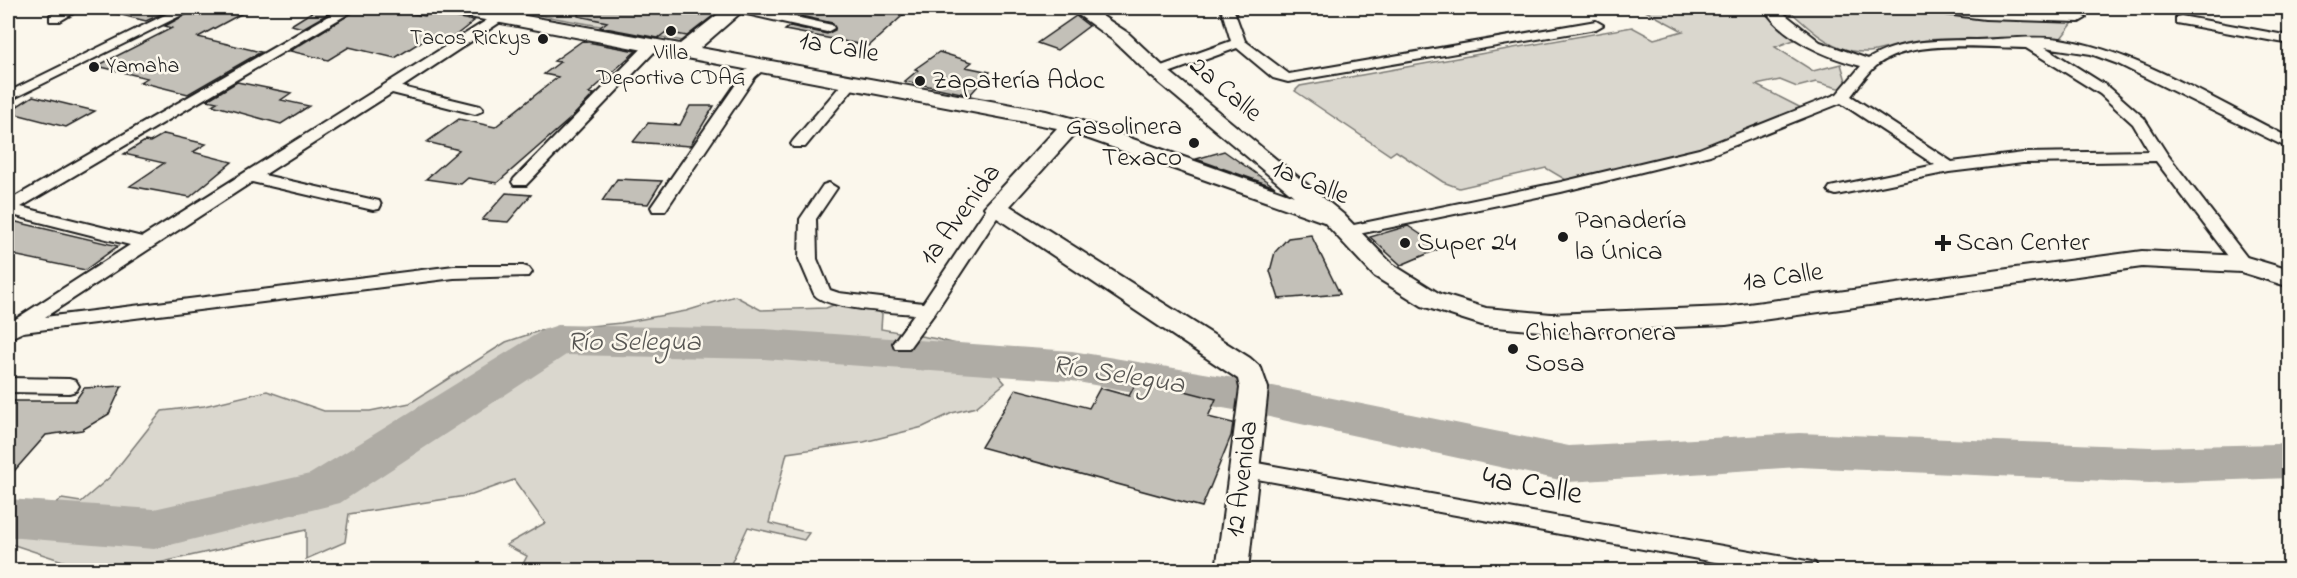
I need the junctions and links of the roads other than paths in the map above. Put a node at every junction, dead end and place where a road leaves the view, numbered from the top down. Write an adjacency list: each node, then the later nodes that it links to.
1 (75, 8): 12 (street)
2 (189, 8): 27 (street)
3 (351, 8): 42 (street)
4 (453, 8): 11 (main road, 1a Calle)
5 (737, 8): 15 (street); 21 (main road)
6 (1077, 8): 24 (main road, 2a Calle)
7 (1227, 8): 17 (street)
8 (1770, 8): 22 (street)
9 (1930, 8): 10 (street)
10 (2079, 13): 19 (street)
11 (501, 16): 20 (main road, 1a Calle); 26 (street)
12 (55, 18)
13 (2181, 20): 16 (street)
14 (1596, 25): 17 (street, 2a Calle)
15 (827, 28)
16 (2289, 40)
17 (1239, 43): 24 (street)
18 (2028, 43): 19 (street); 22 (street); 33 (street)
19 (2057, 43): 32 (street)
20 (653, 45): 21 (main road, 1a Calle); 36 (street)
21 (684, 51): 23 (main road, 1a Calle)
22 (1870, 64): 28 (street)
23 (762, 65): 25 (main road, 1a Calle); 40 (street)
24 (1158, 72): 43 (main road, 2a Calle)
25 (852, 81): 30 (main road, 1a Calle); 31 (street)
26 (392, 89): 29 (street); 35 (street)
27 (8, 97)
28 (1842, 97): 34 (street); 43 (street)
29 (475, 109)
30 (1071, 125): 41 (main road, 1a Avenida); 43 (main road, 1a Calle)
31 (799, 144)
32 (2289, 144)
33 (2160, 156): 34 (street); 45 (street)
34 (1949, 167): 38 (street)
35 (248, 176): 39 (street); 44 (street)
36 (520, 182)
37 (829, 188): 48 (street)
38 (1836, 190)
39 (373, 205)
40 (658, 207)
41 (996, 207): 48 (street, 1a Avenida); 53 (main road, 12 Avenida)
42 (8, 209): 44 (street)
43 (1342, 225): 45 (main road, 1a Calle)
44 (145, 243): 49 (street)
45 (2243, 264): 47 (main road, 1a Calle)
46 (523, 272): 49 (street)
47 (2289, 279)
48 (928, 310): 50 (street, 1a Avenida)
49 (10, 328)
50 (902, 343)
51 (8, 385): 52 (street)
52 (69, 386)
53 (1246, 469): 54 (main road, 12 Avenida); 55 (street, 4a Calle)
54 (1232, 570)
55 (1807, 570)

